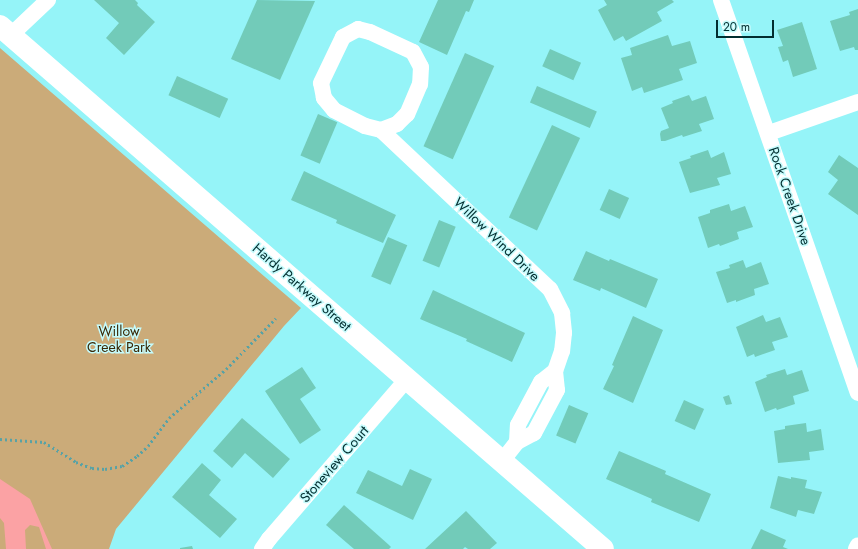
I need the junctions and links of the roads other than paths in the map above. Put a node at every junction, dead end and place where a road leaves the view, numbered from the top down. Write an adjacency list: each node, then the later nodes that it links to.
1 (48, 0): 3 (street)
2 (721, 0): 6 (street, Rock Creek Drive)
3 (5, 30): 8 (main road, Hardy Parkway Street)
4 (858, 102): 6 (street)
5 (381, 130): 5 (street, Willow Wind Drive); 10 (street, Willow Wind Drive)
6 (769, 133): 7 (street, Rock Creek Drive)
7 (855, 375): 9 (street, Rock Creek Drive)
8 (407, 379): 10 (main road, Hardy Parkway Street); 12 (street, Stoneview Court)
9 (858, 393)
10 (502, 461): 13 (main road, Hardy Parkway Street)
11 (858, 545): 14 (street)
12 (262, 549)
13 (604, 549)
14 (856, 549)

